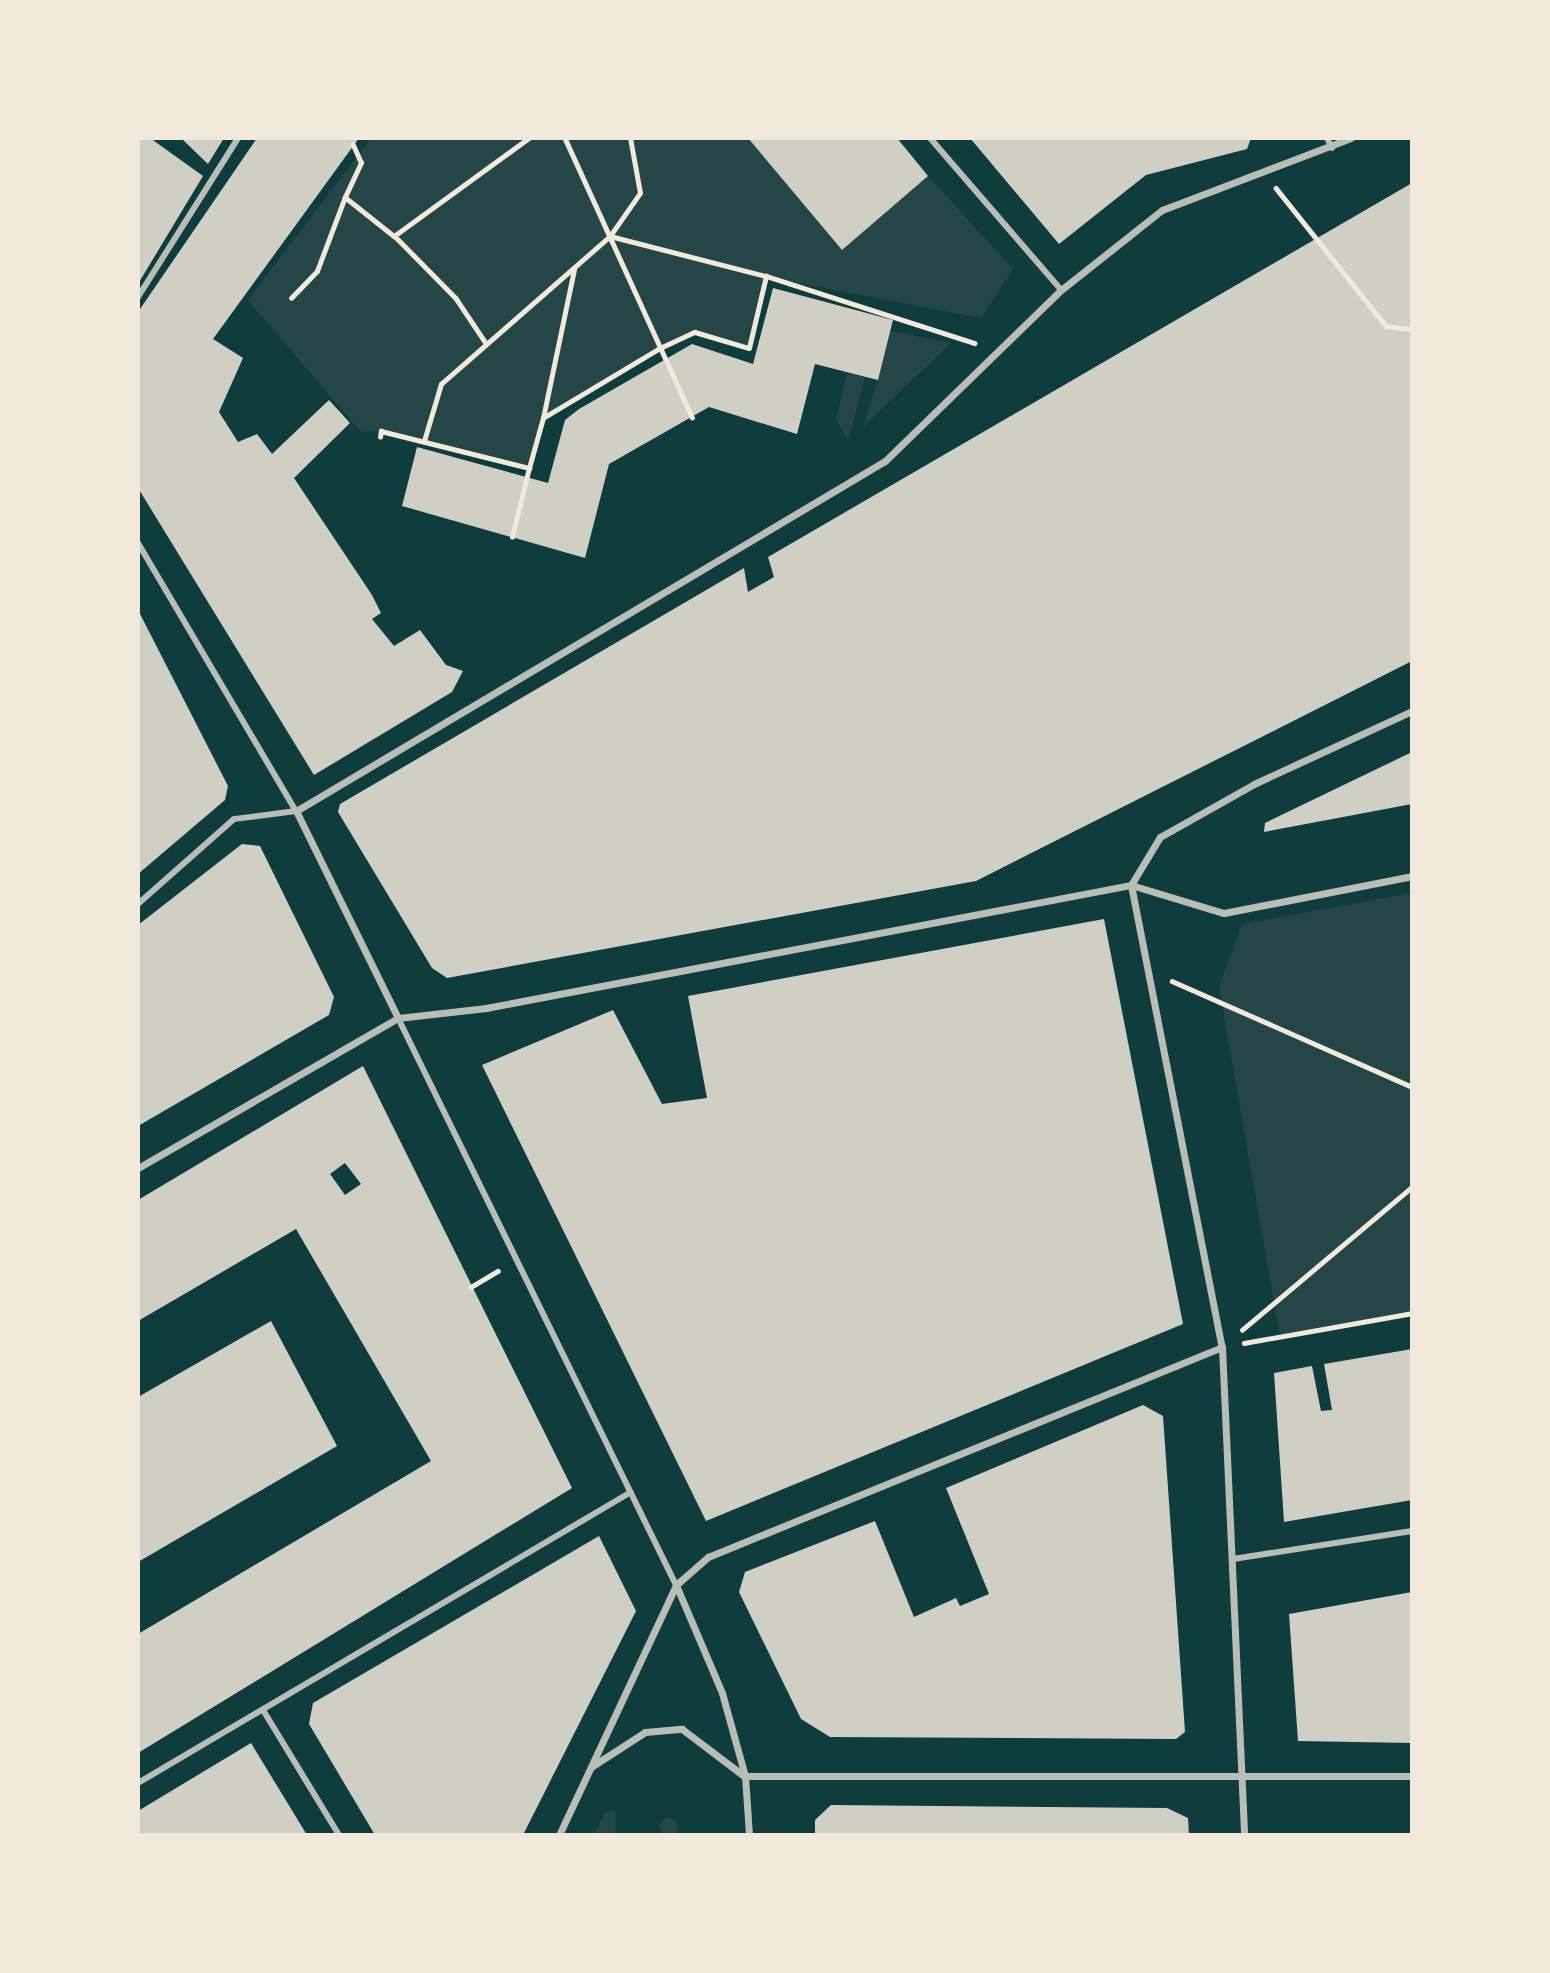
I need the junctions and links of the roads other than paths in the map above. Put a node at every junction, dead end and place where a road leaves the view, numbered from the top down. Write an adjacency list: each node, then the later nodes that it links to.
1 (238, 138): 7 (street)
2 (930, 138): 6 (street)
3 (1327, 138): 5 (street)
4 (1351, 138): 5 (street)
5 (1332, 148): 6 (street)
6 (1061, 290): 10 (street)
7 (138, 297)
8 (138, 543): 10 (street)
9 (1412, 710): 12 (street)
10 (296, 811): 13 (street); 14 (street)
11 (1412, 876): 12 (street)
12 (1131, 885): 14 (street); 16 (street)
13 (138, 904)
14 (398, 1018): 15 (street); 17 (street)
15 (138, 1168)
16 (1222, 1347): 19 (street); 20 (street)
17 (631, 1492): 20 (street); 21 (street)
18 (1412, 1531): 19 (street)
19 (1233, 1559): 25 (street)
20 (676, 1585): 22 (street); 23 (street)
21 (263, 1710): 26 (street); 27 (street)
22 (591, 1767): 23 (street); 28 (street)
23 (745, 1776): 25 (street); 29 (street)
24 (1412, 1776): 25 (street)
25 (1240, 1777): 30 (street)
26 (138, 1783)
27 (339, 1835)
28 (559, 1835)
29 (749, 1835)
30 (1244, 1835)

